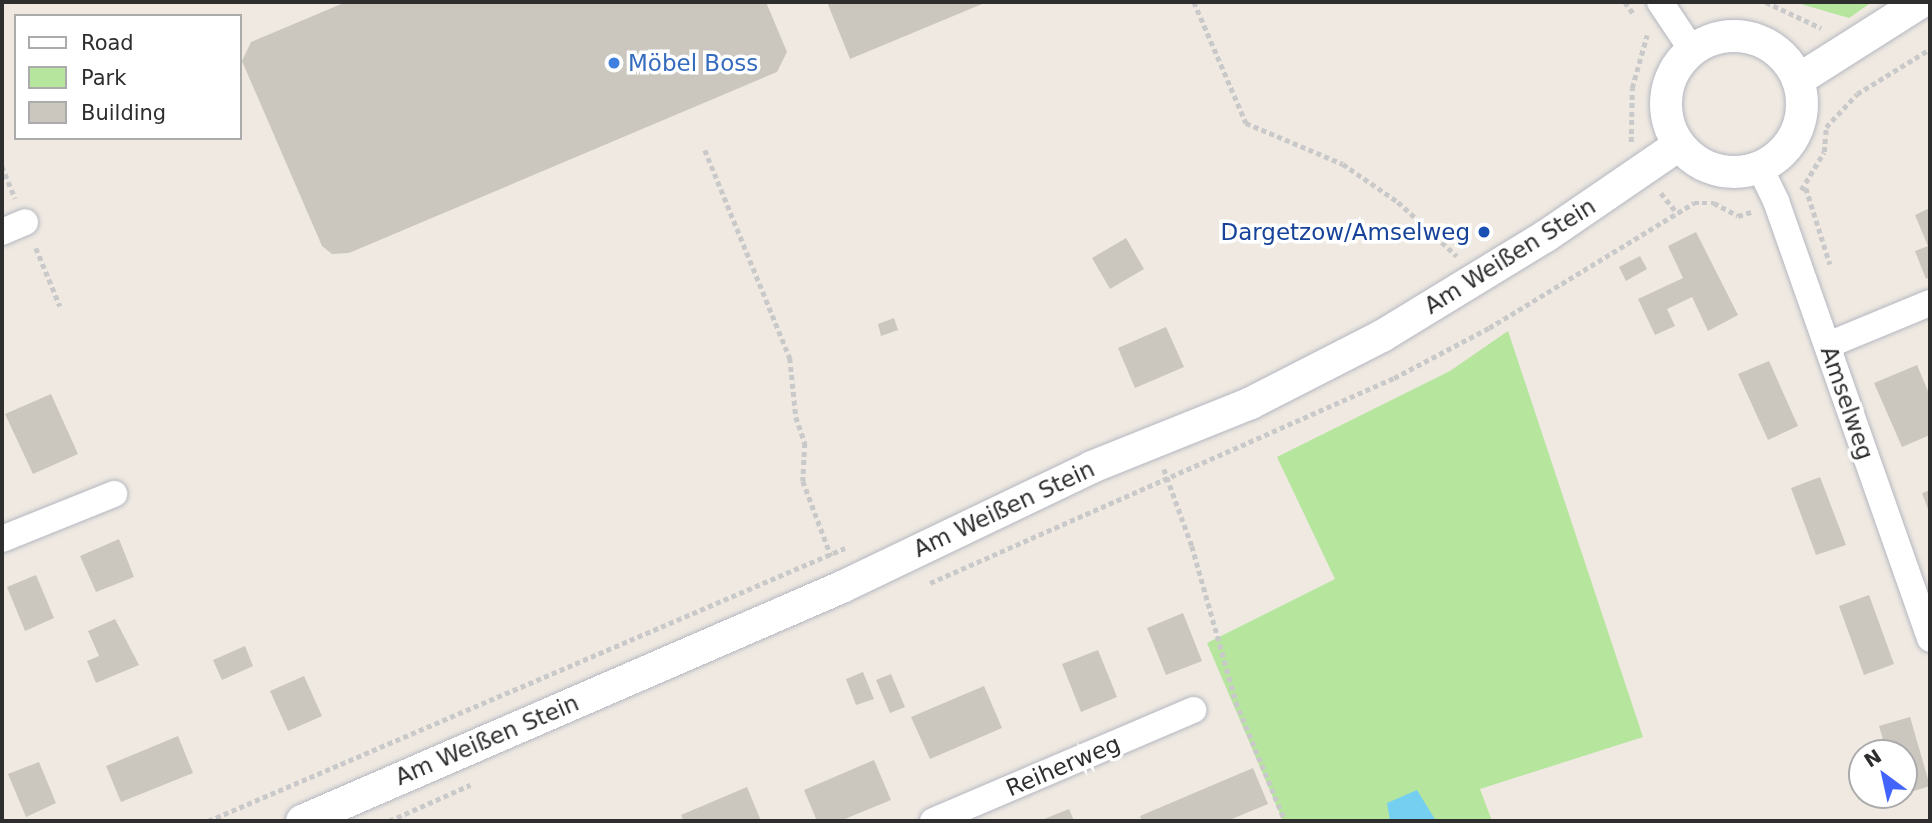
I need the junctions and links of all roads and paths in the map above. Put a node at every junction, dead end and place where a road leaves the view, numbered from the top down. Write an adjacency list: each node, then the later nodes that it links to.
1 (1194, 2): 16 (path)
2 (1660, 2): 8 (street)
3 (1766, 2): 5 (path)
4 (1921, 2): 9 (street)
5 (1829, 32)
6 (1647, 34): 12 (path)
7 (1930, 49): 14 (path)
8 (1692, 50): 9 (street); 10 (street)
9 (1798, 80): 13 (street)
10 (1679, 145): 13 (street); 19 (street, Am Weißen Stein)
11 (705, 150): 24 (path)
12 (1630, 150)
13 (1760, 168): 18 (street, Amselweg)
14 (1806, 188)
15 (1749, 212): 20 (path)
16 (1461, 261)
17 (1930, 303): 18 (street)
18 (1828, 345): 27 (street, Amselweg)
19 (1154, 442): 20 (path); 26 (street, Am Weißen Stein)
20 (1167, 478): 25 (path); 34 (path)
21 (114, 494): 22 (street)
22 (2, 540)
23 (855, 544): 24 (path)
24 (830, 554): 26 (path); 30 (path)
25 (925, 585)
26 (842, 587): 31 (street, Am Weißen Stein)
27 (1930, 639)
28 (1193, 710): 33 (street, Reiherweg)
29 (478, 782): 32 (path)
30 (208, 821)
31 (302, 821)
32 (389, 821)
33 (933, 821)
34 (1285, 821)

